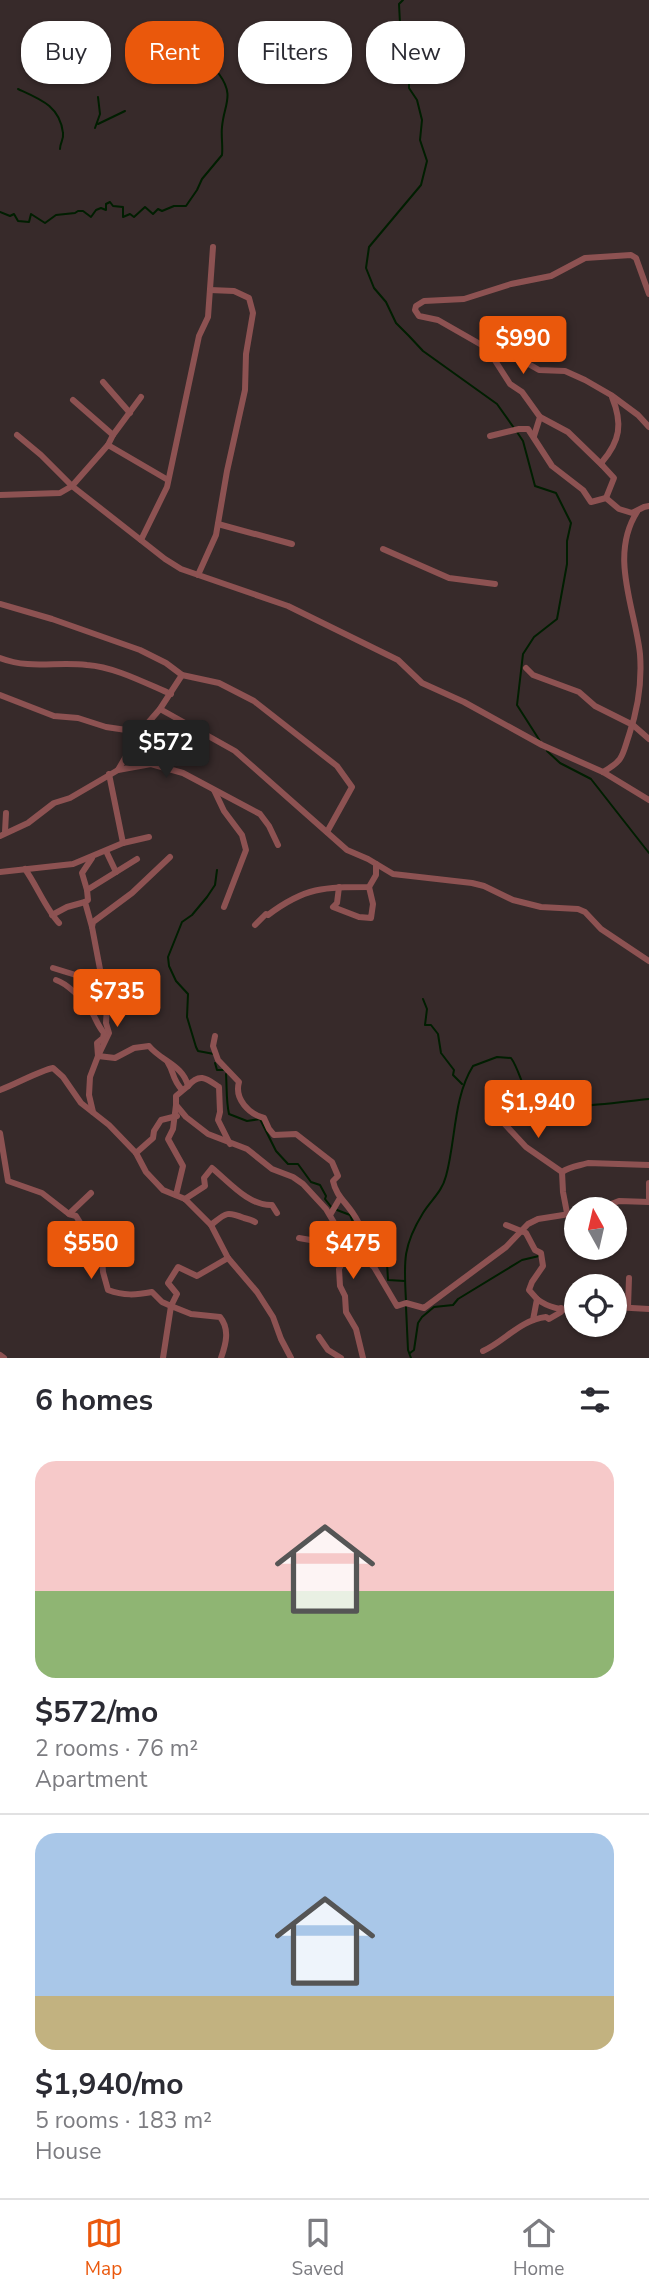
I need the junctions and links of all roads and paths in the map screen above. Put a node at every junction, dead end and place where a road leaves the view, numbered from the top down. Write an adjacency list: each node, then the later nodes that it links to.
1 (213, 247): 2 (street)
2 (210, 290): 18 (street); 24 (street)
3 (649, 294): 4 (street)
4 (486, 348): 6 (street); 10 (street)
5 (103, 382): 9 (street)
6 (611, 395): 11 (street); 17 (street)
7 (141, 397): 9 (street)
8 (73, 400): 13 (street)
9 (130, 413): 13 (street)
10 (540, 417): 15 (street); 17 (street)
11 (649, 427)
12 (17, 435): 19 (street)
13 (113, 435): 16 (street)
14 (490, 436): 15 (street)
15 (534, 436): 21 (street)
16 (108, 445): 18 (street); 19 (street)
17 (602, 465): 21 (street)
18 (168, 480): 25 (street)
19 (72, 486): 20 (street); 25 (street)
20 (0, 495)
21 (606, 498): 23 (street)
22 (649, 506): 23 (street)
23 (637, 512): 37 (street)
24 (218, 524): 26 (street); 28 (street)
25 (141, 540): 28 (street)
26 (292, 544)
27 (383, 549): 29 (street)
28 (198, 575): 41 (street)
29 (495, 584)
30 (0, 604): 33 (street)
31 (0, 658): 34 (street)
32 (526, 668): 37 (street)
33 (182, 675): 34 (street); 46 (street)
34 (170, 694): 36 (street)
35 (0, 695): 38 (street)
36 (160, 709): 38 (street); 46 (street)
37 (633, 725): 39 (street); 41 (street)
38 (140, 732): 40 (street)
39 (649, 739)
40 (118, 770): 42 (street); 43 (street)
41 (603, 772): 44 (street)
42 (109, 774): 47 (street); 49 (street)
43 (214, 790): 50 (street); 63 (street)
44 (649, 800)
45 (6, 813): 47 (street)
46 (327, 832): 55 (street)
47 (3, 834)
48 (149, 838): 49 (street)
49 (123, 843): 51 (street)
50 (278, 845)
51 (106, 851): 53 (street); 58 (street)
52 (170, 857): 67 (street)
53 (92, 858): 56 (street); 61 (street)
54 (137, 859): 58 (street)
55 (376, 864): 60 (street); 68 (street)
56 (25, 869): 57 (street); 64 (street)
57 (0, 872)
58 (116, 872): 61 (street)
59 (339, 887): 60 (street); 60 (street); 66 (street)
60 (369, 887)
61 (87, 890): 62 (street)
62 (85, 902): 64 (street); 67 (street)
63 (224, 907)
64 (52, 915): 65 (street)
65 (60, 923)
66 (254, 925)
67 (92, 927): 71 (street)
68 (649, 961)
69 (53, 968): 71 (street)
70 (56, 980): 73 (street)
71 (106, 1011): 73 (street)
72 (215, 1036): 92 (street)
73 (98, 1056): 74 (street); 78 (street)
74 (167, 1061): 75 (street); 75 (street)
75 (185, 1088): 77 (street); 83 (street)
76 (0, 1090): 78 (street)
77 (176, 1105): 79 (street); 80 (street)
78 (93, 1114): 84 (street)
79 (176, 1116): 80 (street); 84 (street); 90 (street)
80 (186, 1117): 83 (street)
81 (500, 1119): 86 (street)
82 (0, 1133): 87 (street)
83 (230, 1144): 96 (street)
84 (136, 1153): 90 (street)
85 (649, 1165): 86 (street)
86 (562, 1172): 91 (street)
87 (4, 1182): 98 (street)
88 (649, 1183): 95 (street)
89 (91, 1193): 98 (street)
90 (176, 1195): 93 (street)
91 (565, 1197)
92 (340, 1198): 96 (street); 106 (street)
93 (185, 1199): 97 (street); 101 (street)
94 (627, 1201): 95 (street)
95 (649, 1202)
96 (333, 1211): 105 (street)
97 (277, 1213)
98 (69, 1214): 112 (street)
99 (564, 1214): 103 (street)
100 (255, 1222): 101 (street)
101 (211, 1225): 108 (street)
102 (506, 1226): 103 (street)
103 (522, 1231): 109 (street); 111 (street)
104 (299, 1238): 107 (street)
105 (346, 1243): 107 (street); 109 (street)
106 (376, 1254)
107 (345, 1257): 109 (street); 126 (street)
108 (228, 1258): 112 (street); 124 (street)
109 (363, 1258)
110 (629, 1278): 113 (street)
111 (537, 1299): 114 (street); 117 (street)
112 (171, 1306): 122 (street); 123 (street)
113 (628, 1307): 115 (street)
114 (561, 1308): 116 (street); 117 (street)
115 (649, 1309)
116 (564, 1310)
117 (533, 1320): 119 (street)
118 (319, 1337): 125 (street)
119 (483, 1351)
120 (0, 1355): 121 (street)
121 (4, 1358)
122 (163, 1358)
123 (221, 1358)
124 (291, 1358)
125 (341, 1358)
126 (363, 1358)

